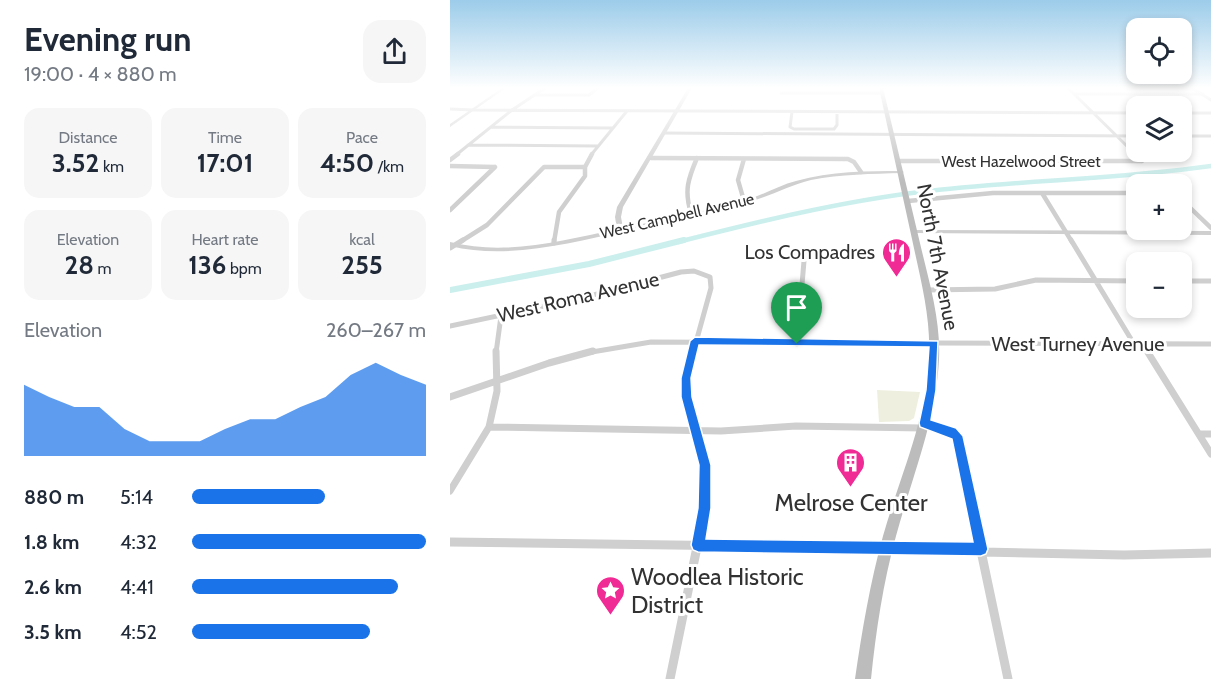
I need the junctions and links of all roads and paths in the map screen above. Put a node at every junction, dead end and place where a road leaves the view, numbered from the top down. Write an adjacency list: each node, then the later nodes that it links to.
1 (500, 120): 8 (street)
2 (620, 120): 9 (street)
3 (672, 120): 10 (street)
4 (791, 120): 5 (street)
5 (837, 120)
6 (889, 120): 11 (main road, North 7th Avenue)
7 (1100, 120): 12 (street)
8 (491, 127): 9 (street); 16 (street)
9 (613, 128): 17 (street)
10 (664, 133): 11 (street); 18 (street)
11 (892, 135): 12 (street); 22 (main road, North 7th Avenue)
12 (1117, 136): 13 (street); 22 (street, West Hazelwood Street)
13 (1126, 136)
14 (1192, 136): 15 (street)
15 (1211, 136)
16 (468, 145): 17 (street); 21 (street)
17 (598, 146): 24 (street)
18 (651, 158): 19 (street); 35 (street)
19 (697, 158): 20 (street); 33 (street)
20 (744, 159): 25 (street); 30 (street)
21 (450, 160)
22 (899, 161): 26 (main road, North 7th Avenue)
23 (450, 166): 31 (street)
24 (585, 167): 39 (street); 40 (street)
25 (861, 172): 26 (street, West Campbell Avenue); 30 (street, West Campbell Avenue)
26 (902, 172): 29 (main road, North 7th Avenue)
27 (1042, 193): 28 (street); 29 (street); 37 (street)
28 (1126, 193)
29 (907, 197): 36 (main road, North 7th Avenue)
30 (744, 201): 33 (street, West Campbell Avenue)
31 (450, 210)
32 (1192, 210): 34 (street)
33 (691, 213): 35 (street, West Campbell Avenue)
34 (1211, 228)
35 (620, 230): 39 (street, West Campbell Avenue)
36 (915, 232): 37 (street); 46 (main road, North 7th Avenue)
37 (1066, 232): 38 (street); 42 (street)
38 (1211, 233)
39 (554, 243): 40 (street, West Campbell Avenue)
40 (451, 246)
41 (804, 261): 50 (street)
42 (1095, 280): 43 (street); 46 (street); 52 (street)
43 (1126, 281)
44 (1192, 281): 45 (street)
45 (1211, 281)
46 (927, 290): 51 (main road, North 7th Avenue)
47 (501, 316): 48 (street, West Roma Avenue); 49 (street, West Roma Avenue); 54 (street)
48 (450, 326)
49 (695, 341): 50 (street, West Turney Avenue); 54 (street, West Turney Avenue); 58 (street)
50 (797, 344): 51 (street, West Turney Avenue)
51 (934, 344): 52 (street, West Turney Avenue); 56 (main road, North 7th Avenue)
52 (1138, 344): 53 (street, West Turney Avenue); 59 (street)
53 (1211, 345)
54 (496, 381): 55 (street, West Turney Avenue); 57 (street)
55 (450, 397)
56 (924, 426): 58 (street); 65 (main road, North 7th Avenue); 66 (street)
57 (489, 427): 58 (street); 62 (street)
58 (696, 430): 64 (street)
59 (1199, 434): 60 (street); 61 (street)
60 (1211, 434)
61 (1211, 454)
62 (450, 491)
63 (451, 541): 64 (street)
64 (698, 545): 65 (street); 68 (street)
65 (888, 547): 66 (street); 69 (main road, North 7th Avenue)
66 (982, 550): 67 (street); 70 (street)
67 (1211, 553)
68 (670, 679)
69 (863, 679)
70 (1008, 679)

